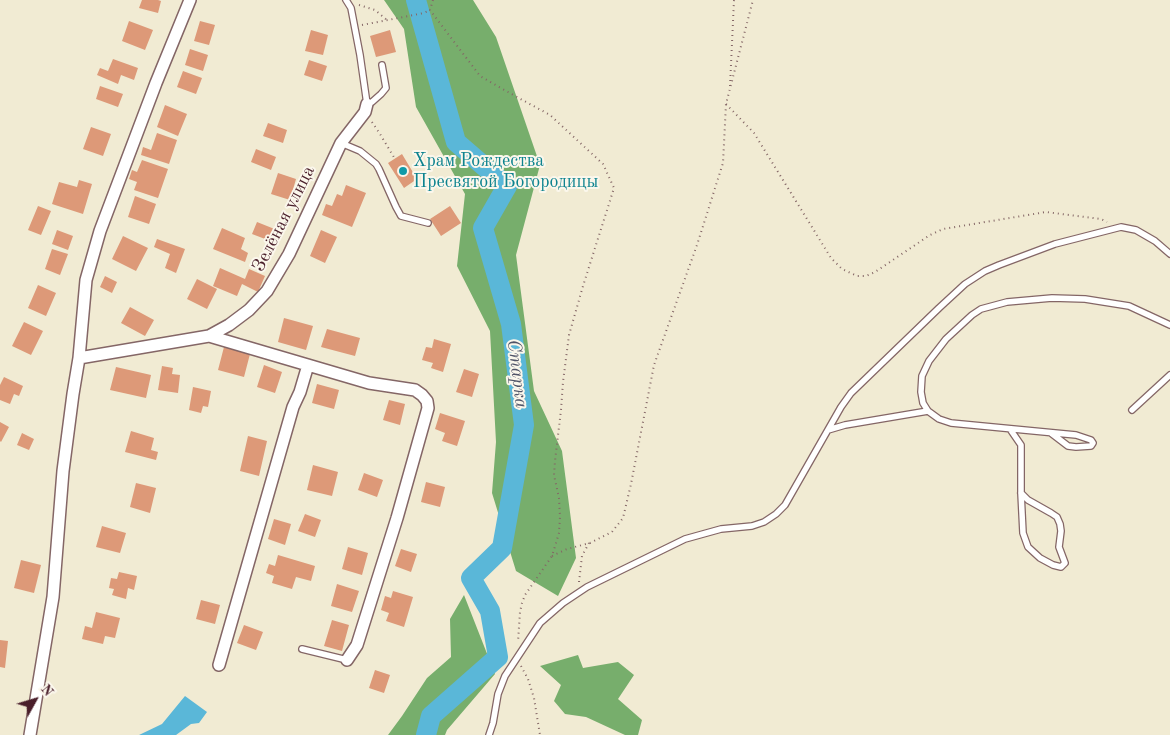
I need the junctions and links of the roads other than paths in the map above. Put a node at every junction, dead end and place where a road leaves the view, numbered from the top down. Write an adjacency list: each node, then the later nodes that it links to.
1 (190, 0): 10 (street)
2 (347, 0): 4 (lane)
3 (382, 65): 4 (lane)
4 (366, 108): 5 (street, Зелёная улица)
5 (341, 143): 6 (lane); 9 (street, Зелёная улица)
6 (428, 223)
7 (1170, 254): 16 (lane)
8 (1170, 326): 14 (lane)
9 (209, 336): 10 (street, Зелёная улица); 11 (street)
10 (79, 358): 22 (street)
11 (308, 365): 20 (street); 21 (street)
12 (1170, 375): 13 (lane)
13 (1132, 410)
14 (928, 411): 15 (lane); 16 (lane)
15 (1010, 429): 17 (lane); 18 (lane)
16 (828, 430): 23 (lane)
17 (1051, 433): 17 (lane)
18 (1021, 493): 18 (lane)
19 (302, 649): 20 (lane)
20 (347, 660)
21 (219, 665)
22 (30, 735)
23 (489, 735)

